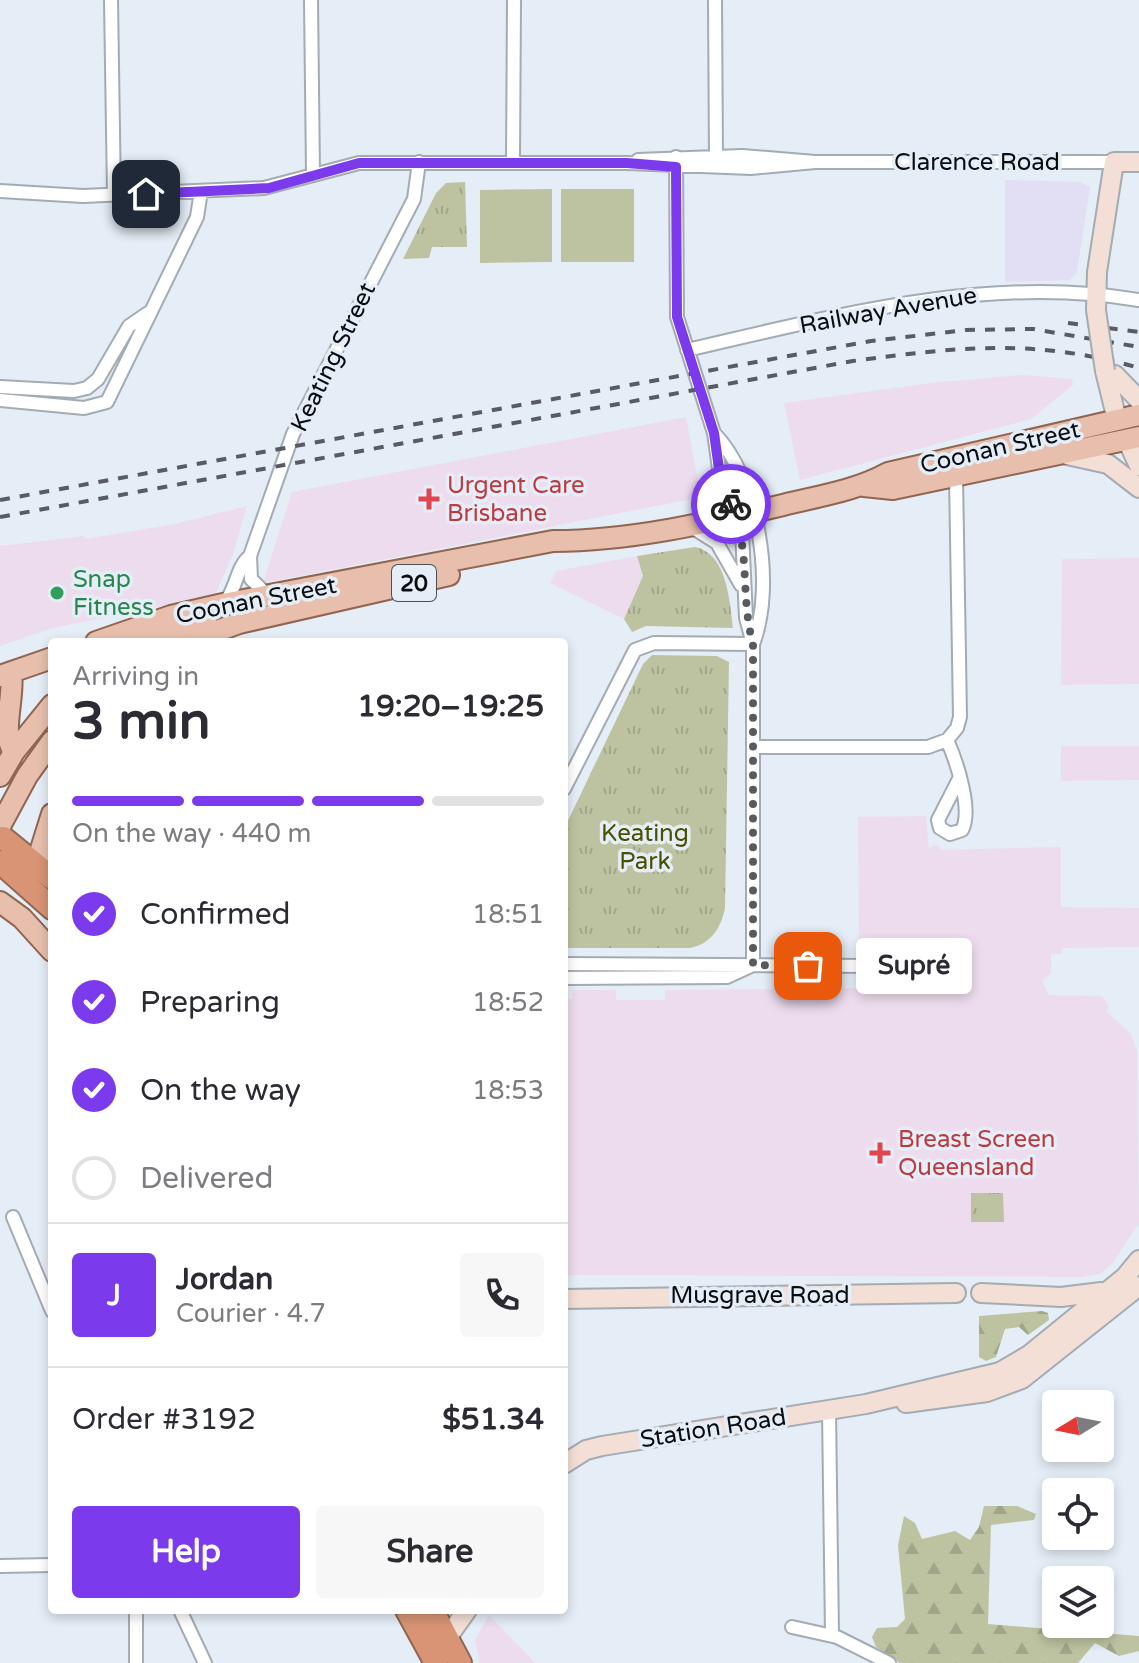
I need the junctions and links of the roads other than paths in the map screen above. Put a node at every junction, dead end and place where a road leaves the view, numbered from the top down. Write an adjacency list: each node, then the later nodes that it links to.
1 (111, 0): 14 (street)
2 (311, 0): 11 (street)
3 (514, 0): 6 (street)
4 (715, 0): 8 (street)
5 (419, 162): 6 (street, Clarence Road); 11 (street, Clarence Road); 34 (street, Keating Street)
6 (513, 162): 7 (street, Clarence Road)
7 (676, 162): 8 (street, Clarence Road); 18 (street)
8 (716, 162): 9 (street, Clarence Road)
9 (1114, 162): 10 (street, Clarence Road); 16 (street)
10 (1139, 162)
11 (313, 173): 13 (street, Clarence Road)
12 (0, 191): 14 (street, Clarence Road)
13 (201, 191): 14 (street, Clarence Road); 17 (street)
14 (114, 195)
15 (1139, 300): 16 (street, Railway Avenue)
16 (1096, 304): 18 (street, Railway Avenue); 19 (street, bridge)
17 (148, 313): 20 (street); 21 (street)
18 (687, 350): 31 (street)
19 (1110, 373): 22 (street); 24 (street)
20 (0, 387)
21 (0, 400)
22 (1139, 400)
23 (1139, 415): 24 (main road, Coonan Street / 20)
24 (1117, 420): 25 (main road); 29 (main road, Coonan Street / 20)
25 (1133, 439): 26 (main road, Coonan Street / 20); 27 (street)
26 (1054, 456): 28 (main road, Coonan Street / 20); 30 (street)
27 (1139, 466)
28 (956, 476): 29 (main road, Coonan Street / 20); 46 (street)
29 (864, 486): 31 (main road, Coonan Street / 20)
30 (1139, 488)
31 (745, 513): 32 (main road, Coonan Street / 20); 38 (street); 42 (street)
32 (678, 526): 33 (main road, Coonan Street / 20); 38 (street)
33 (589, 541): 35 (main road, Coonan Street / 20); 41 (main road, Coonan Street / 20)
34 (250, 556): 36 (street); 37 (street, Keating Street)
35 (372, 576): 36 (main road, Coonan Street / 20); 40 (main road, Coonan Street)
36 (268, 596): 37 (main road, Coonan Street / 20)
37 (223, 604): 39 (main road, Coonan Street / 20)
38 (745, 606): 42 (street)
39 (108, 638)
40 (154, 638)
41 (198, 638)
42 (753, 644): 49 (street); 53 (street)
43 (48, 659): 44 (main road)
44 (5, 674): 50 (main road)
45 (48, 710): 50 (main road)
46 (947, 740): 49 (street); 52 (street)
47 (48, 743): 50 (main road)
48 (48, 746): 54 (main road)
49 (754, 747): 62 (street)
50 (14, 752): 51 (main road)
51 (0, 776)
52 (959, 779)
53 (568, 781)
54 (1, 832): 57 (highway)
55 (48, 843): 57 (main road)
56 (0, 862): 59 (highway)
57 (44, 872)
58 (0, 902): 60 (main road)
59 (48, 904)
60 (48, 947)
61 (568, 964): 62 (street)
62 (753, 965): 63 (street); 64 (street)
63 (868, 966)
64 (568, 978)
65 (13, 1217): 75 (street)
66 (1139, 1260): 71 (street, Station Road)
67 (1139, 1286): 71 (street, Station Road)
68 (568, 1291): 72 (street)
69 (956, 1293): 72 (street, Musgrave Road)
70 (981, 1293): 73 (street)
71 (1123, 1295): 73 (street); 76 (street, Station Road); 77 (street, Station Road)
72 (599, 1296): 74 (street, Musgrave Road)
73 (1061, 1297): 76 (street)
74 (568, 1299)
75 (48, 1301)
76 (1078, 1312): 77 (street); 78 (street, Station Road)
77 (1078, 1334): 78 (street, Station Road)
78 (866, 1404): 79 (street, Station Road)
79 (829, 1410): 80 (street, Station Road); 89 (street)
80 (568, 1461)
81 (48, 1565): 82 (street)
82 (0, 1566)
83 (137, 1614): 91 (street)
84 (182, 1614): 92 (street)
85 (410, 1614): 90 (highway)
86 (432, 1614): 90 (highway)
87 (464, 1614): 90 (street)
88 (792, 1627): 89 (street)
89 (832, 1635): 94 (street)
90 (437, 1650): 93 (highway)
91 (136, 1663)
92 (205, 1663)
93 (460, 1663)
94 (889, 1663)

